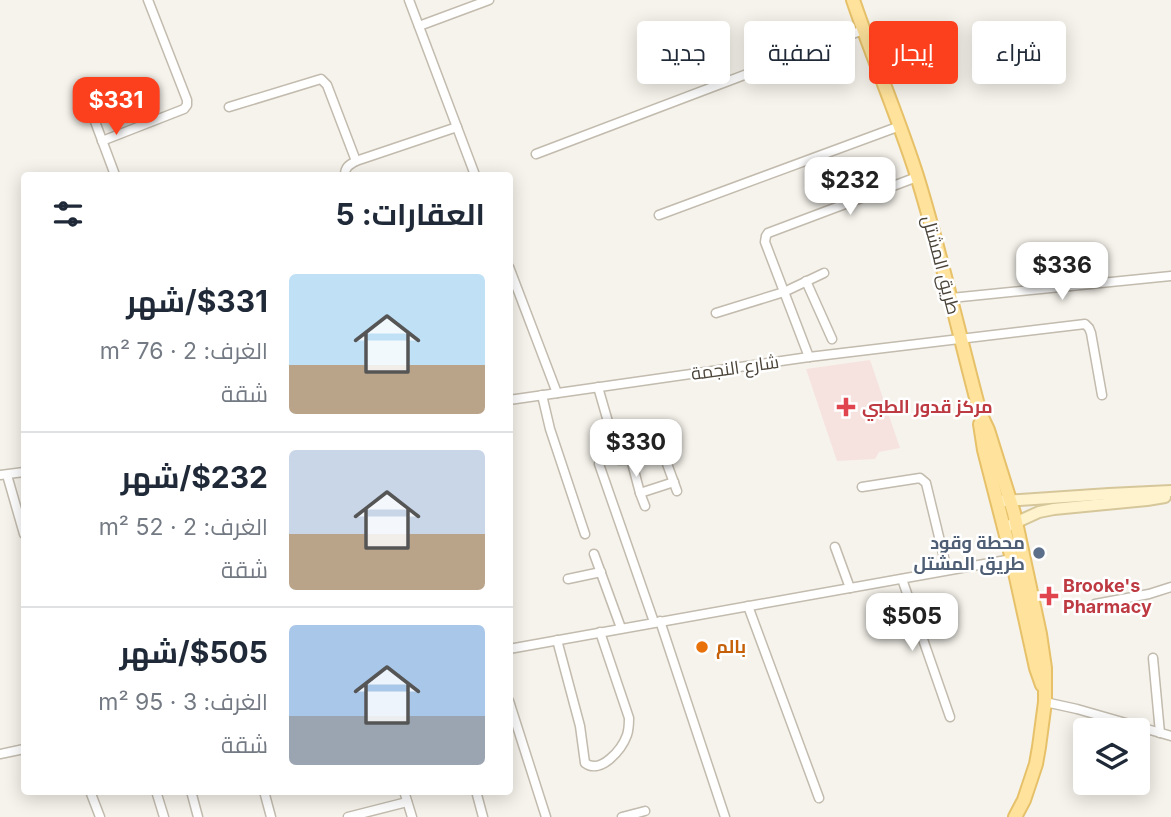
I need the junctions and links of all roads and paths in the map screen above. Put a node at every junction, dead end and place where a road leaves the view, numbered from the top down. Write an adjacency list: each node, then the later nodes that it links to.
1 (148, 0): 11 (street)
2 (409, 0): 5 (street)
3 (489, 0): 5 (street)
4 (853, 0): 6 (main road, طريق المشتل)
5 (419, 26): 10 (street)
6 (863, 30): 9 (main road, طريق المشتل); 12 (street)
7 (229, 107): 13 (street)
8 (90, 108): 11 (street)
9 (900, 126): 17 (main road, طريق المشتل); 18 (street)
10 (457, 127): 13 (street); 16 (street)
11 (102, 141): 14 (street)
12 (536, 154)
13 (356, 161): 15 (street)
14 (114, 172)
15 (346, 172)
16 (474, 172)
17 (917, 177): 23 (street); 24 (main road, طريق المشتل)
18 (659, 215)
19 (824, 273): 22 (street)
20 (1171, 276): 24 (street)
21 (513, 278): 30 (street)
22 (806, 281): 23 (street); 26 (street)
23 (784, 292): 25 (street); 28 (street)
24 (951, 299): 27 (main road, طريق المشتل)
25 (716, 313)
26 (832, 339)
27 (961, 339): 28 (street, شارع النجمة); 32 (street, شارع النجمة); 40 (main road, طريق المشتل)
28 (809, 357): 29 (street, شارع النجمة)
29 (598, 387): 30 (street, شارع النجمة); 34 (street)
30 (556, 393): 31 (street, شارع النجمة)
31 (542, 395): 33 (street, شارع النجمة); 44 (street)
32 (1102, 395)
33 (513, 399)
34 (631, 459): 38 (street); 38 (street)
35 (599, 464): 56 (street)
36 (4, 475): 42 (street)
37 (862, 487): 48 (street)
38 (640, 493): 41 (street)
39 (1171, 493): 40 (main road); 43 (main road)
40 (1003, 501): 43 (main road, طريق المشتل)
41 (645, 506)
42 (21, 525)
43 (1009, 526): 47 (main road, طريق المشتل); 62 (main road, طريق المشتل)
44 (585, 534)
45 (835, 547): 53 (street)
46 (594, 554): 49 (street)
47 (1012, 559): 48 (street); 62 (main road, طريق المشتل)
48 (947, 570): 51 (street)
49 (601, 572): 50 (street); 57 (street)
50 (568, 579)
51 (902, 579): 53 (street); 64 (street)
52 (1171, 587): 54 (street)
53 (850, 588): 55 (street)
54 (1096, 604)
55 (748, 606): 56 (street); 75 (street)
56 (657, 622): 57 (street); 87 (street)
57 (621, 628): 58 (street)
58 (600, 632): 59 (street); 59 (street)
59 (557, 640): 60 (street)
60 (513, 648)
61 (1153, 659): 65 (street)
62 (1045, 696): 65 (street); 88 (main road, طريق المشتل)
63 (513, 714): 85 (street)
64 (950, 718)
65 (1160, 733): 66 (street)
66 (1171, 736)
67 (21, 750): 68 (street)
68 (0, 754)
69 (92, 795): 78 (street)
70 (157, 795): 79 (street)
71 (192, 795): 80 (street)
72 (265, 795): 81 (street)
73 (405, 795): 76 (street)
74 (477, 795): 84 (street)
75 (819, 798)
76 (407, 802): 82 (street); 83 (street)
77 (645, 811): 86 (street)
78 (100, 817)
79 (164, 817)
80 (198, 817)
81 (271, 817)
82 (348, 817)
83 (412, 817)
84 (483, 817)
85 (546, 817)
86 (622, 817)
87 (725, 817)
88 (1015, 817)

